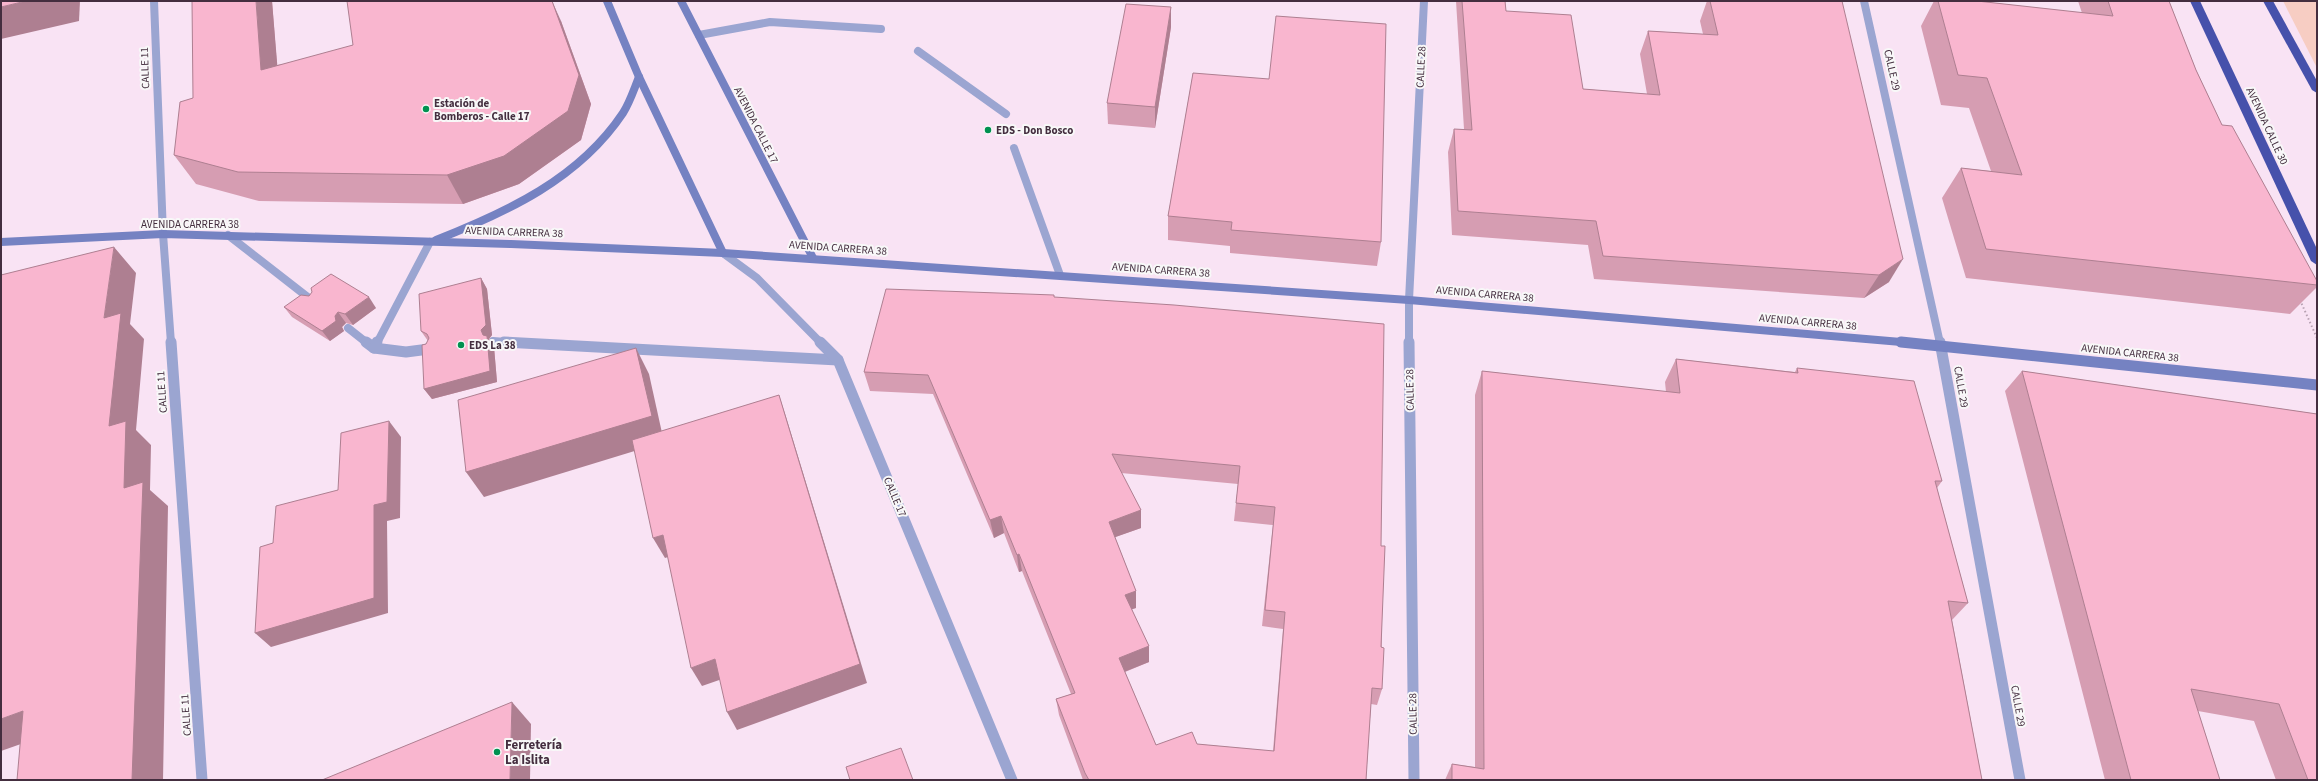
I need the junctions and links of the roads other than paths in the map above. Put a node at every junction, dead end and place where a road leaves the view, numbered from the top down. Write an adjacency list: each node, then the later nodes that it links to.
1 (154, 1): 15 (street, CALLE 11)
2 (607, 1): 11 (main road)
3 (682, 1): 9 (main road, AVENIDA CALLE 17)
4 (1424, 1): 23 (street, CALLE 28)
5 (1864, 1): 27 (street, CALLE 29)
6 (2195, 1): 21 (highway, AVENIDA CALLE 30)
7 (2268, 1): 12 (highway)
8 (881, 28): 9 (street)
9 (699, 35): 20 (main road, AVENIDA CALLE 17)
10 (918, 50): 13 (street)
11 (639, 77): 18 (main road); 19 (main road)
12 (2317, 90)
13 (1006, 114)
14 (1014, 148): 22 (street)
15 (162, 234): 16 (main road, AVENIDA CARRERA 38); 17 (main road, AVENIDA CARRERA 38); 32 (street, CALLE 11)
16 (228, 235): 18 (main road, AVENIDA CARRERA 38); 24 (street)
17 (1, 242)
18 (430, 242): 19 (main road, AVENIDA CARRERA 38); 28 (street)
19 (723, 253): 20 (main road, AVENIDA CARRERA 38); 30 (street, CALLE 17)
20 (812, 258): 22 (main road, AVENIDA CARRERA 38)
21 (2317, 261)
22 (1060, 275): 23 (main road, AVENIDA CARRERA 38)
23 (1409, 300): 27 (main road, AVENIDA CARRERA 38); 34 (street, CALLE 28)
24 (314, 302)
25 (348, 328): 28 (street)
26 (493, 341): 30 (street)
27 (1941, 345): 31 (main road, AVENIDA CARRERA 38); 35 (street, CALLE 29)
28 (374, 348): 29 (street)
29 (429, 349)
30 (838, 360): 33 (street, CALLE 17)
31 (2317, 385)
32 (202, 780)
33 (1012, 780)
34 (1414, 780)
35 (2020, 780)

